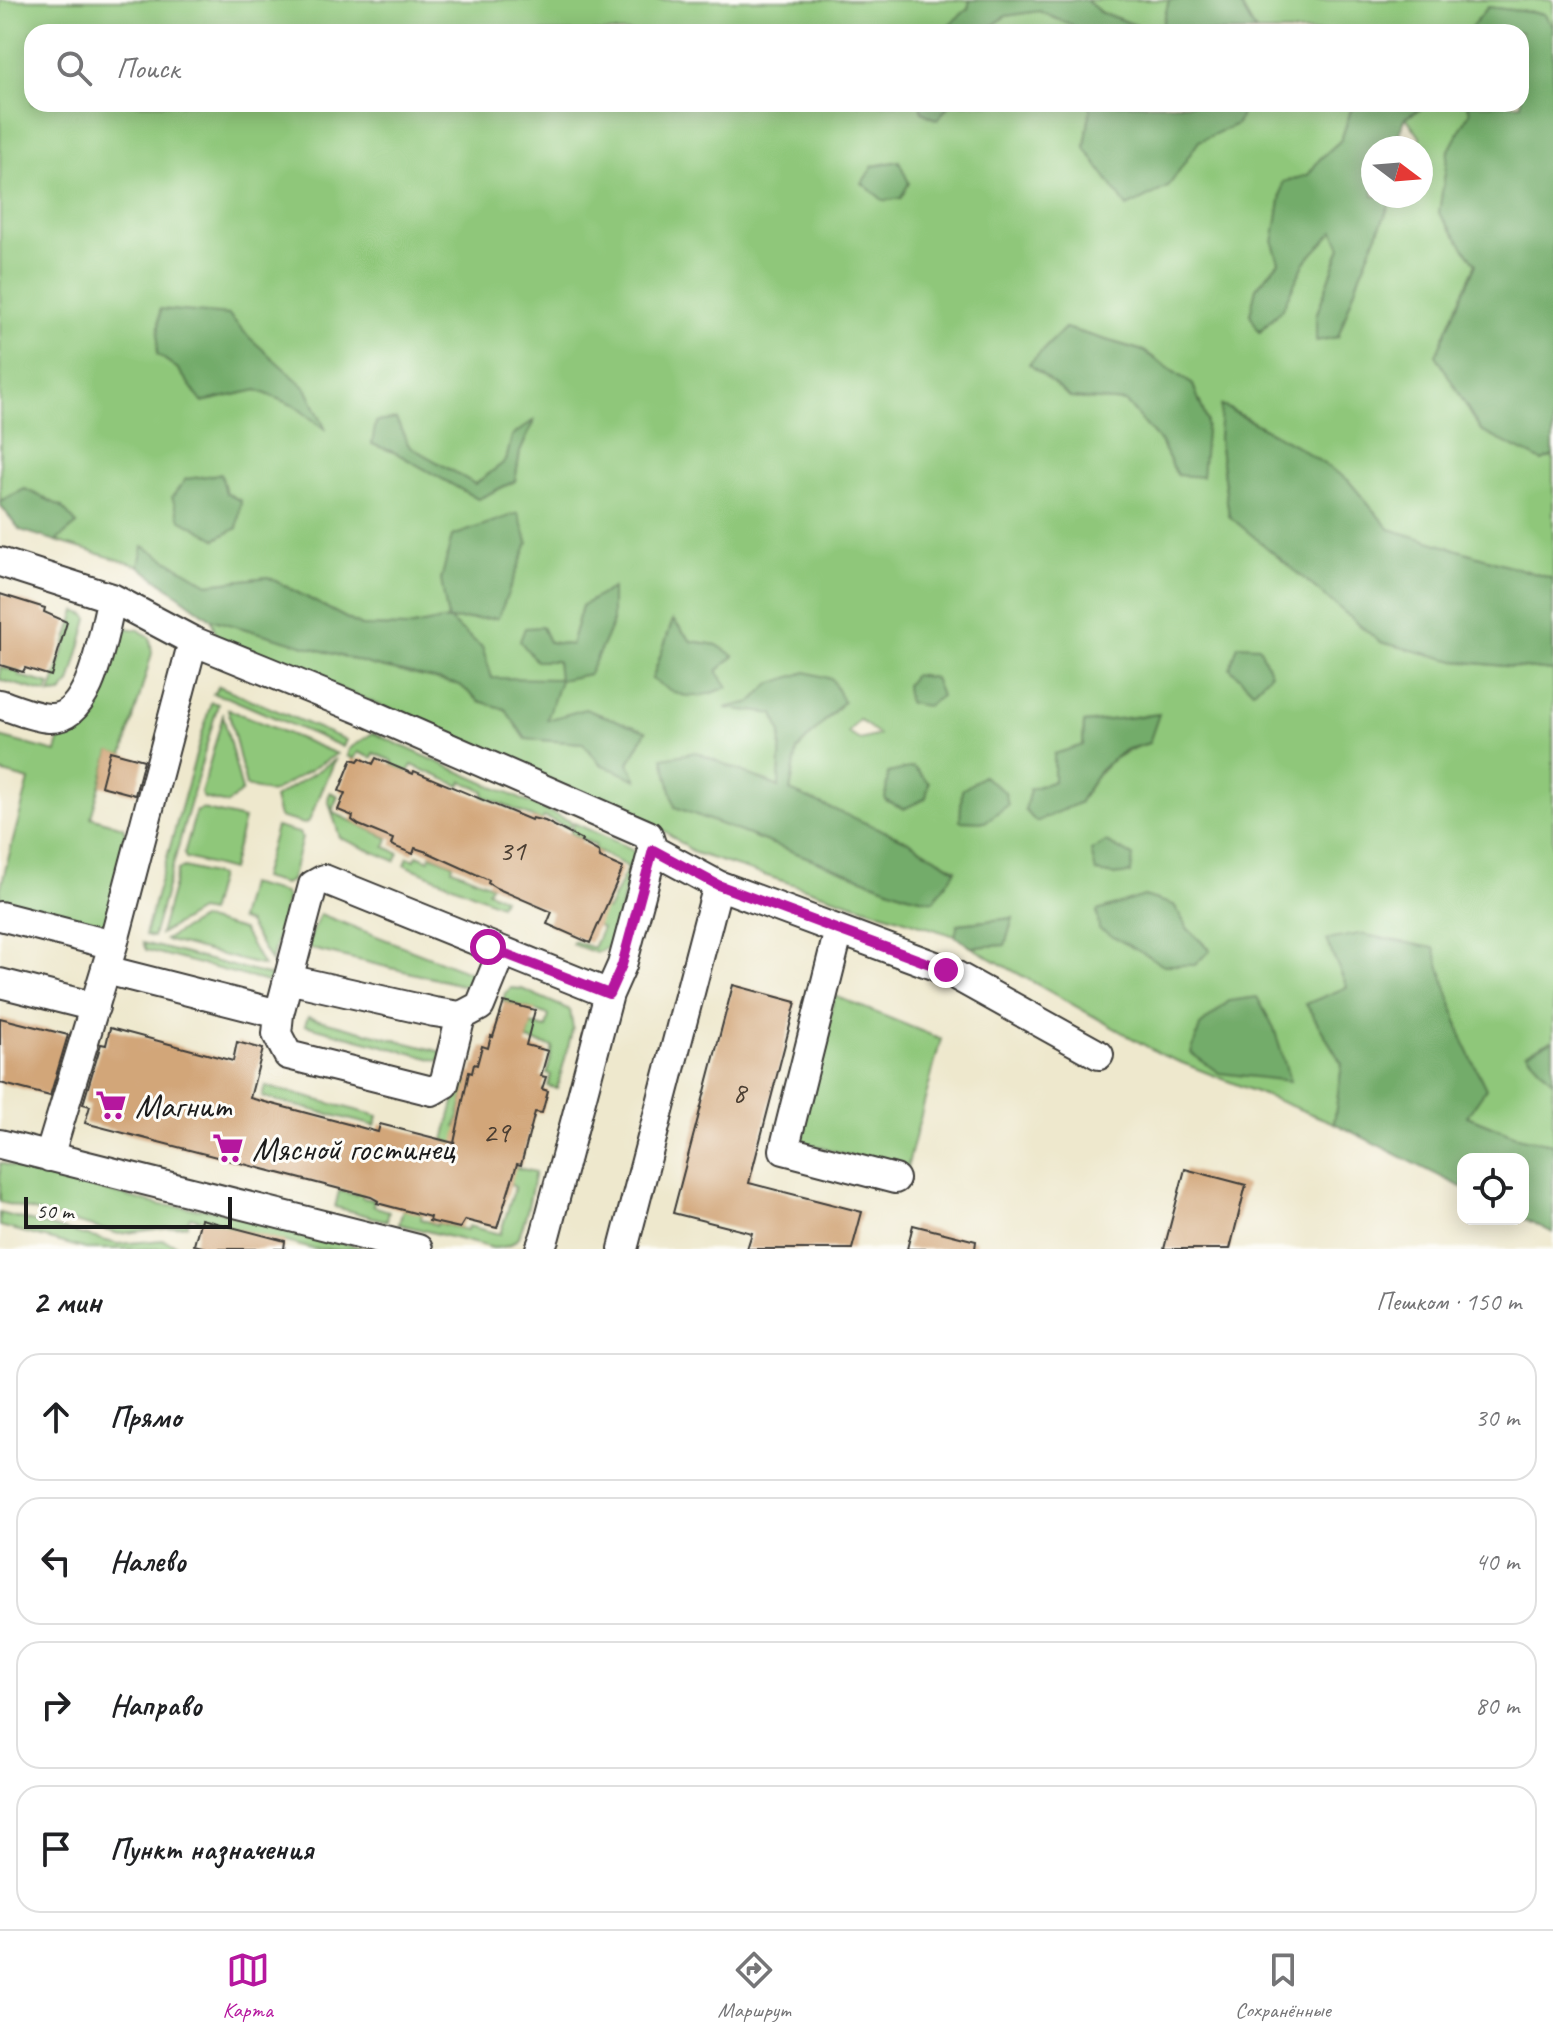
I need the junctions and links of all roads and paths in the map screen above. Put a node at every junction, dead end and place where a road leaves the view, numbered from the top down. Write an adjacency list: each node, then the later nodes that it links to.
1 (0, 562): 2 (lane)
2 (112, 598): 3 (lane); 4 (lane)
3 (193, 641): 5 (lane); 10 (lane)
4 (0, 704)
5 (653, 850): 6 (lane); 13 (lane)
6 (718, 885): 8 (lane); 23 (lane)
7 (0, 916): 10 (lane)
8 (839, 930): 17 (lane); 20 (lane)
9 (502, 952): 11 (lane); 13 (lane); 16 (lane)
10 (110, 957): 14 (lane); 15 (lane)
11 (288, 979): 15 (lane); 16 (lane)
12 (0, 983): 14 (lane)
13 (609, 994): 22 (lane)
14 (95, 1007): 19 (lane)
15 (279, 1014): 16 (lane)
16 (461, 1016)
17 (1099, 1055)
18 (0, 1144): 19 (lane)
19 (49, 1157): 21 (lane)
20 (895, 1179)
21 (418, 1249)
22 (540, 1249)
23 (623, 1249)

